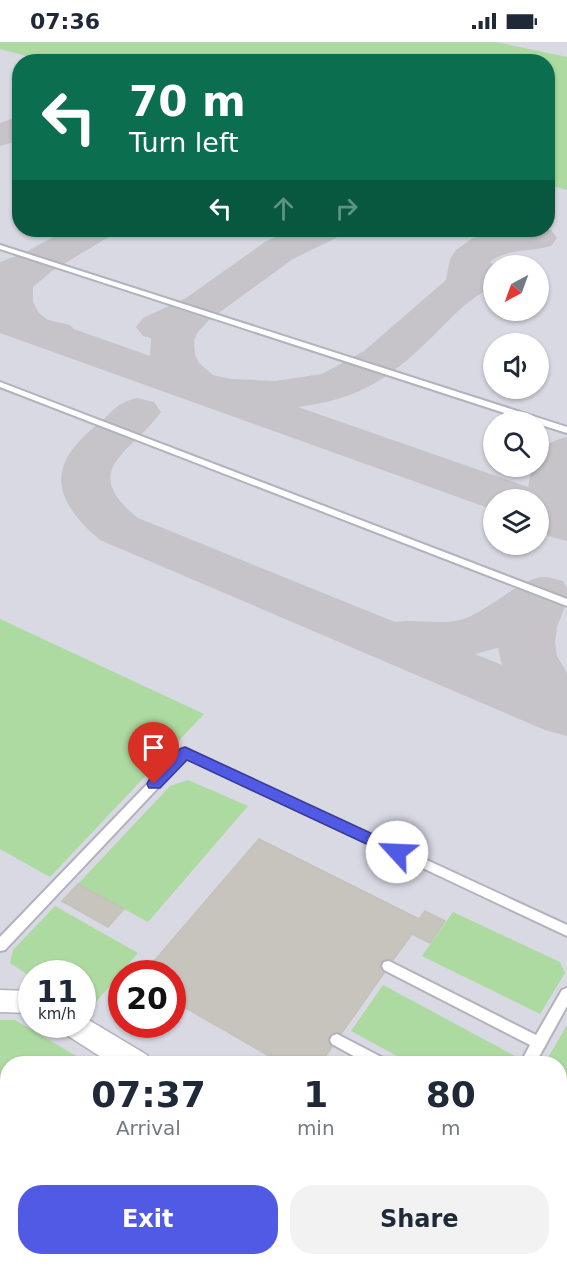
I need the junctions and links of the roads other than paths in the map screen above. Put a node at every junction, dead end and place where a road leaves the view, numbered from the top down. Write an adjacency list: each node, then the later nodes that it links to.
1 (0, 247): 3 (lane)
2 (0, 384): 4 (lane)
3 (567, 430)
4 (567, 603)
5 (567, 931): 6 (lane)
6 (0, 946)
7 (389, 966): 13 (lane)
8 (567, 994): 13 (lane)
9 (0, 1001): 10 (street)
10 (18, 1002)
11 (94, 1038): 14 (street)
12 (337, 1040): 15 (lane)
13 (539, 1043): 16 (lane)
14 (123, 1056)
15 (367, 1056)
16 (532, 1056)

